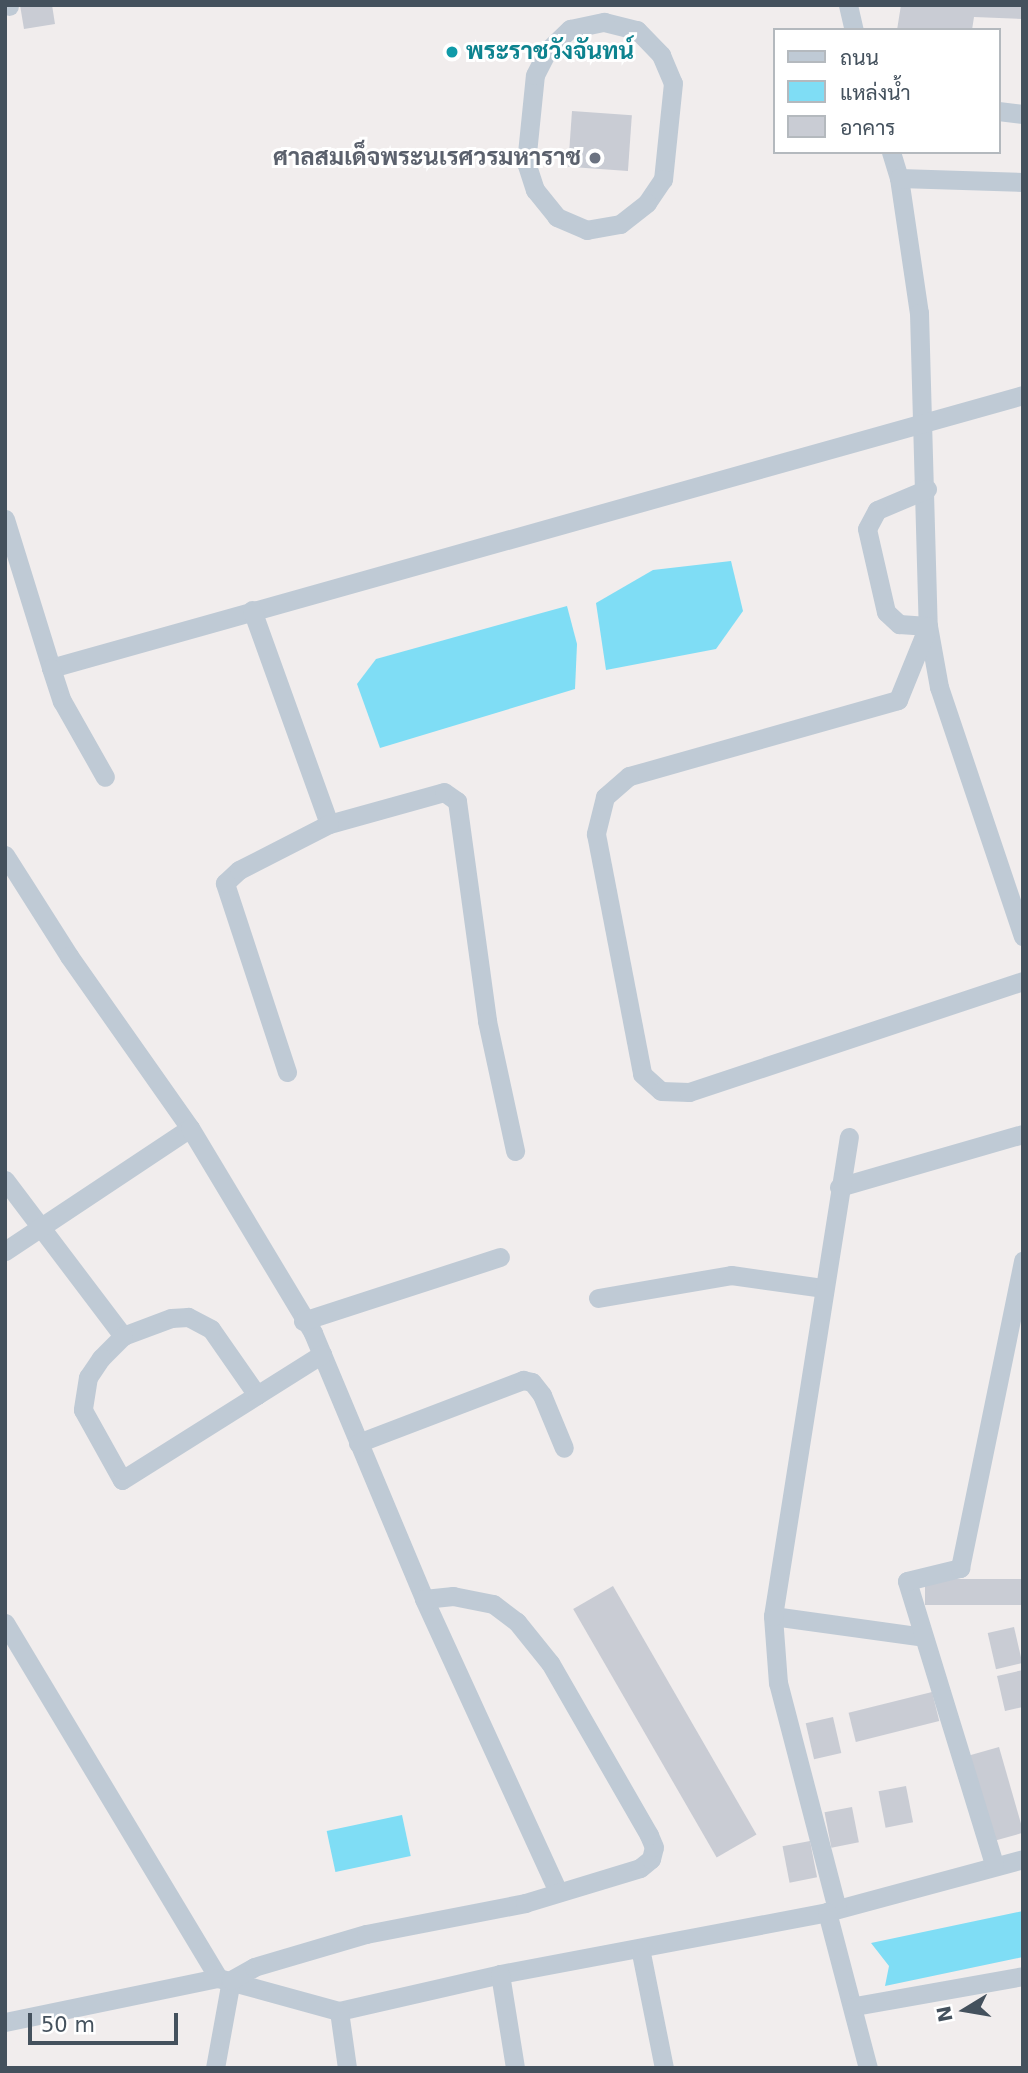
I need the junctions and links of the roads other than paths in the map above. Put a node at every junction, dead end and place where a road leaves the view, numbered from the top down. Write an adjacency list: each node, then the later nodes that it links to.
1 (848, 5): 3 (street)
2 (605, 14): 2 (street)
3 (854, 28)
4 (1000, 111): 5 (street)
5 (1023, 114)
6 (892, 154): 7 (street)
7 (899, 178): 8 (street); 10 (street)
8 (1023, 182)
9 (1023, 395): 10 (street)
10 (925, 422): 11 (street); 13 (street)
11 (927, 489): 14 (street); 14 (street)
12 (5, 519): 15 (street)
13 (252, 610): 15 (street); 17 (street)
14 (928, 626): 19 (street); 20 (street)
15 (51, 668): 16 (street)
16 (105, 777)
17 (329, 824): 21 (street); 25 (street)
18 (5, 855): 22 (street)
19 (1023, 936)
20 (1023, 981)
21 (287, 1072)
22 (190, 1128): 28 (street); 34 (street)
23 (1023, 1134): 27 (street)
24 (849, 1138): 27 (street)
25 (515, 1151)
26 (5, 1180): 28 (street)
27 (839, 1187): 32 (street)
28 (41, 1228): 29 (street); 35 (street)
29 (5, 1251)
30 (500, 1257): 34 (street)
31 (1023, 1260): 43 (street)
32 (824, 1288): 33 (street); 41 (street)
33 (598, 1298)
34 (303, 1321): 36 (street)
35 (123, 1336): 37 (street); 37 (street)
36 (321, 1354): 37 (street); 38 (street)
37 (257, 1395)
38 (358, 1443): 39 (street); 40 (street)
39 (564, 1448)
40 (424, 1599): 46 (street); 46 (street)
41 (773, 1616): 43 (street); 47 (street)
42 (5, 1623): 51 (street)
43 (924, 1637): 45 (street)
44 (1023, 1859): 45 (street)
45 (994, 1864): 47 (street)
46 (558, 1892): 51 (street)
47 (832, 1911): 48 (street); 52 (street)
48 (640, 1948): 49 (street); 58 (street)
49 (500, 1974): 53 (street); 57 (street)
50 (1023, 1976): 52 (street)
51 (225, 1979): 53 (street); 54 (street); 55 (street)
52 (855, 2006): 59 (street)
53 (339, 2011): 56 (street)
54 (5, 2022)
55 (215, 2068)
56 (347, 2068)
57 (515, 2068)
58 (664, 2068)
59 (868, 2068)

